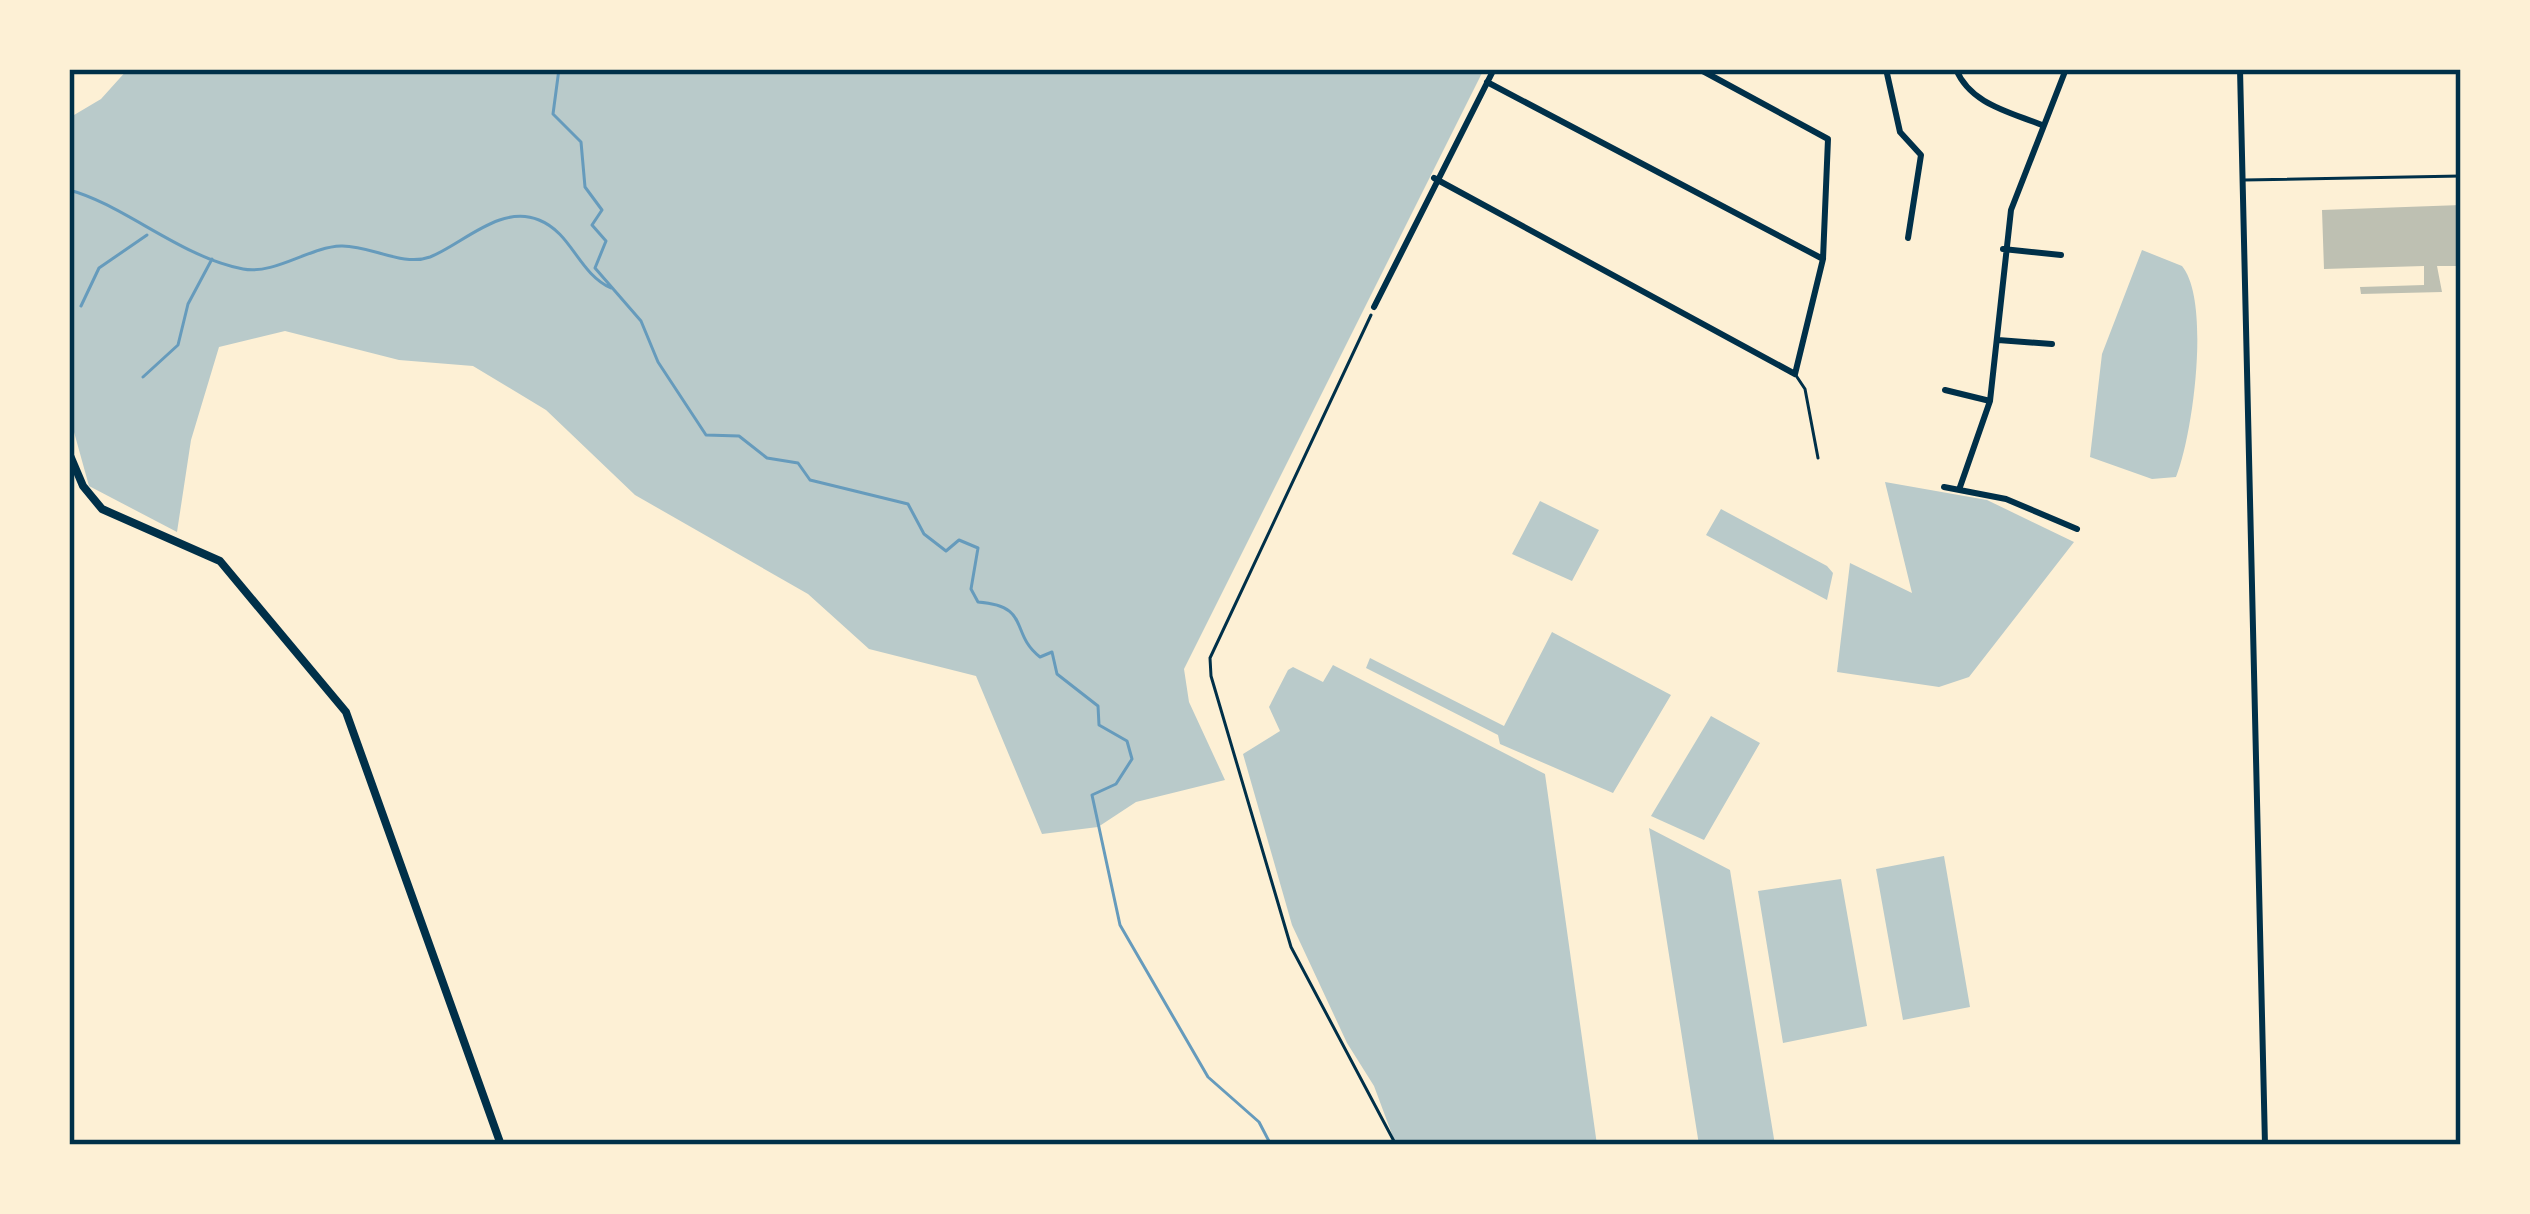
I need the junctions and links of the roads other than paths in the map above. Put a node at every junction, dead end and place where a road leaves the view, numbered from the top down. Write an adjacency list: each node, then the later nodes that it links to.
1 (1494, 69): 7 (street)
2 (1699, 69): 15 (street)
3 (1886, 69): 12 (street)
4 (1956, 69): 8 (street)
5 (2066, 69): 8 (street)
6 (2240, 69): 11 (street)
7 (1486, 82): 10 (street); 15 (street)
8 (2042, 124): 13 (street)
9 (2461, 176): 11 (lane)
10 (1434, 178): 16 (street); 19 (street)
11 (2242, 180): 28 (street)
12 (1908, 238)
13 (2002, 249): 14 (street); 17 (street)
14 (2061, 255)
15 (1823, 259): 19 (street)
16 (1374, 307)
17 (1998, 340): 18 (street); 21 (street)
18 (2052, 344)
19 (1795, 374): 23 (lane)
20 (1945, 390): 21 (street)
21 (1990, 400): 25 (street)
22 (69, 453): 27 (street)
23 (1818, 458)
24 (1944, 487): 25 (street)
25 (1960, 487): 26 (street)
26 (2077, 529)
27 (501, 1145)
28 (2265, 1145)

